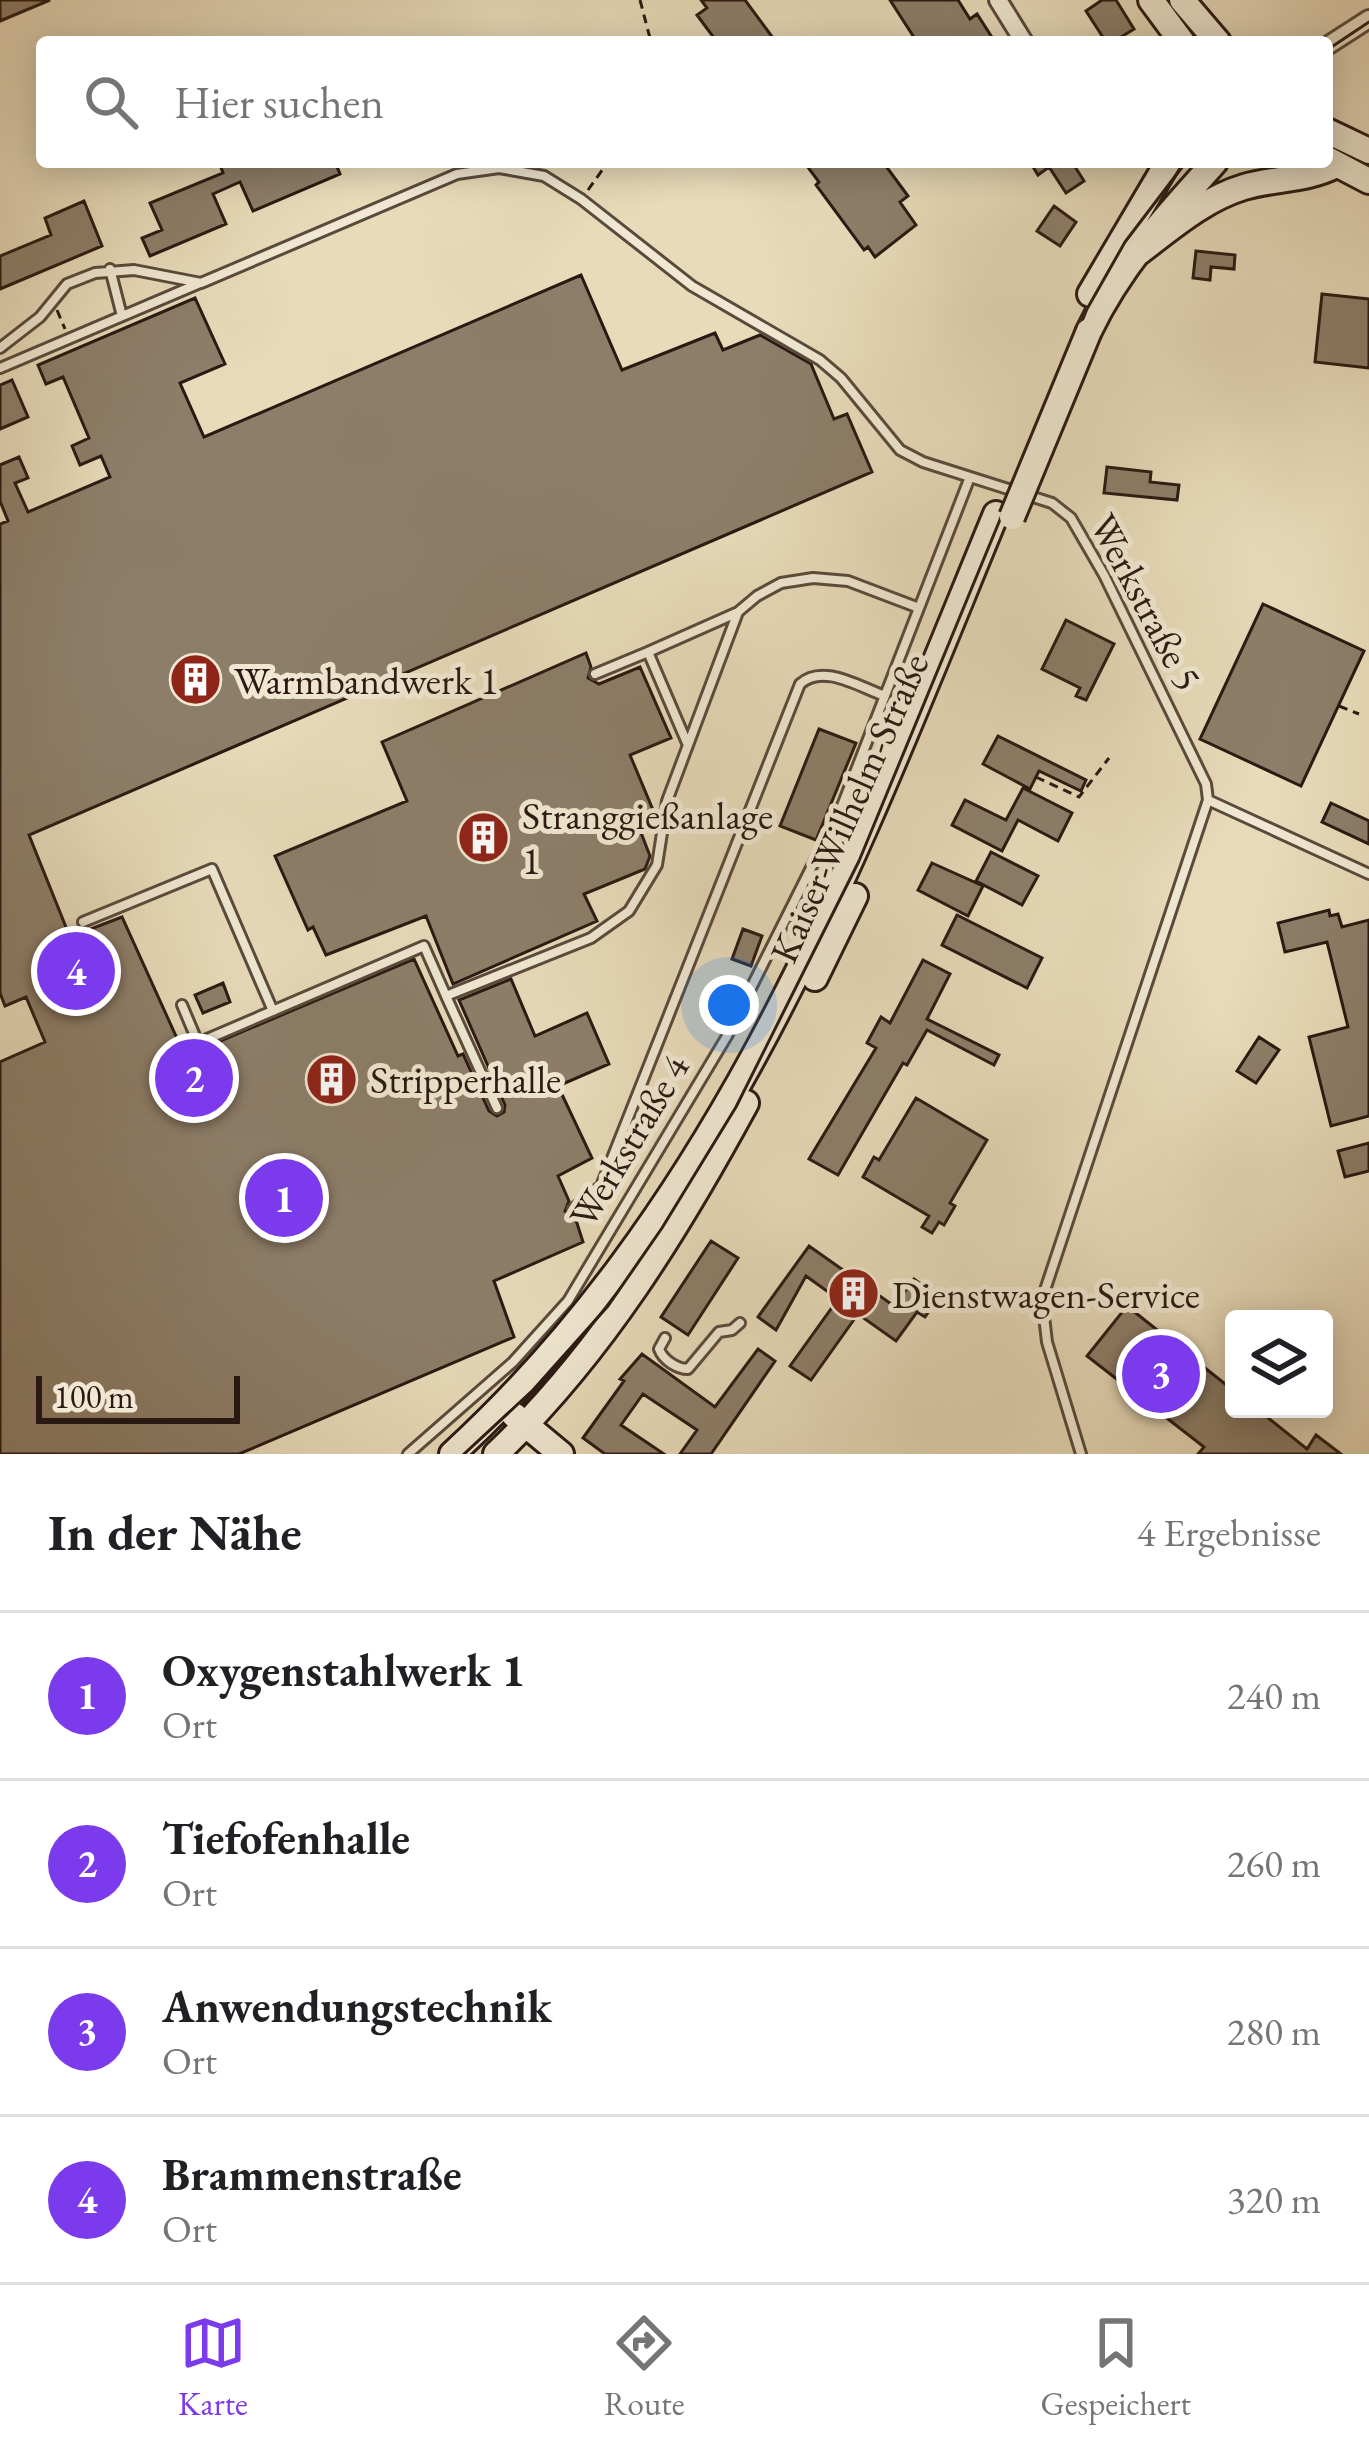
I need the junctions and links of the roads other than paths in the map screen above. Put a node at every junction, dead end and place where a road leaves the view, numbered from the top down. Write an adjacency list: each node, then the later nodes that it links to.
1 (998, 0): 5 (street)
2 (1151, 0): 6 (main road)
3 (1182, 0): 7 (main road)
4 (1369, 19): 8 (street)
5 (1020, 36)
6 (1176, 36)
7 (1213, 36)
8 (1333, 42)
9 (1333, 133): 10 (main road)
10 (1369, 151)
11 (1333, 163): 15 (main road)
12 (1164, 168): 20 (main road, Kaiser-Wilhelm-Straße)
13 (1210, 168): 16 (main road, Kaiser-Wilhelm-Straße)
14 (1325, 168): 16 (main road)
15 (1369, 181)
16 (1138, 253): 20 (main road, Kaiser-Wilhelm-Straße)
17 (110, 269): 18 (lane); 19 (lane); 21 (lane)
18 (201, 283): 19 (lane, Werkstraße 5); 23 (lane, Werkstraße 5)
19 (122, 316): 22 (lane, Werkstraße 5)
20 (1081, 330): 24 (main road, Kaiser-Wilhelm-Straße)
21 (0, 348)
22 (0, 368)
23 (970, 477): 25 (lane, Werkstraße 4); 31 (lane, Werkstraße 5)
24 (1004, 516): 41 (main road, Kaiser-Wilhelm-Straße); 42 (main road, Kaiser-Wilhelm-Straße)
25 (919, 608): 26 (lane); 29 (lane, Werkstraße 4)
26 (738, 612): 27 (lane); 30 (lane)
27 (648, 652): 28 (lane); 30 (lane)
28 (595, 674)
29 (884, 696): 38 (lane); 43 (lane, Werkstraße 4)
30 (688, 744): 34 (lane)
31 (1208, 800): 32 (lane); 47 (lane)
32 (1369, 874)
33 (83, 922): 36 (lane)
34 (446, 996): 36 (lane); 37 (lane)
35 (182, 1005): 36 (lane)
36 (273, 1011)
37 (497, 1108)
38 (573, 1210)
39 (740, 1323): 40 (lane)
40 (664, 1339)
41 (503, 1406): 42 (main road); 44 (main road, Kaiser-Wilhelm-Straße)
42 (526, 1424): 45 (main road, Kaiser-Wilhelm-Straße); 46 (main road)
43 (408, 1454)
44 (452, 1454)
45 (496, 1454)
46 (561, 1454)
47 (1081, 1454)

